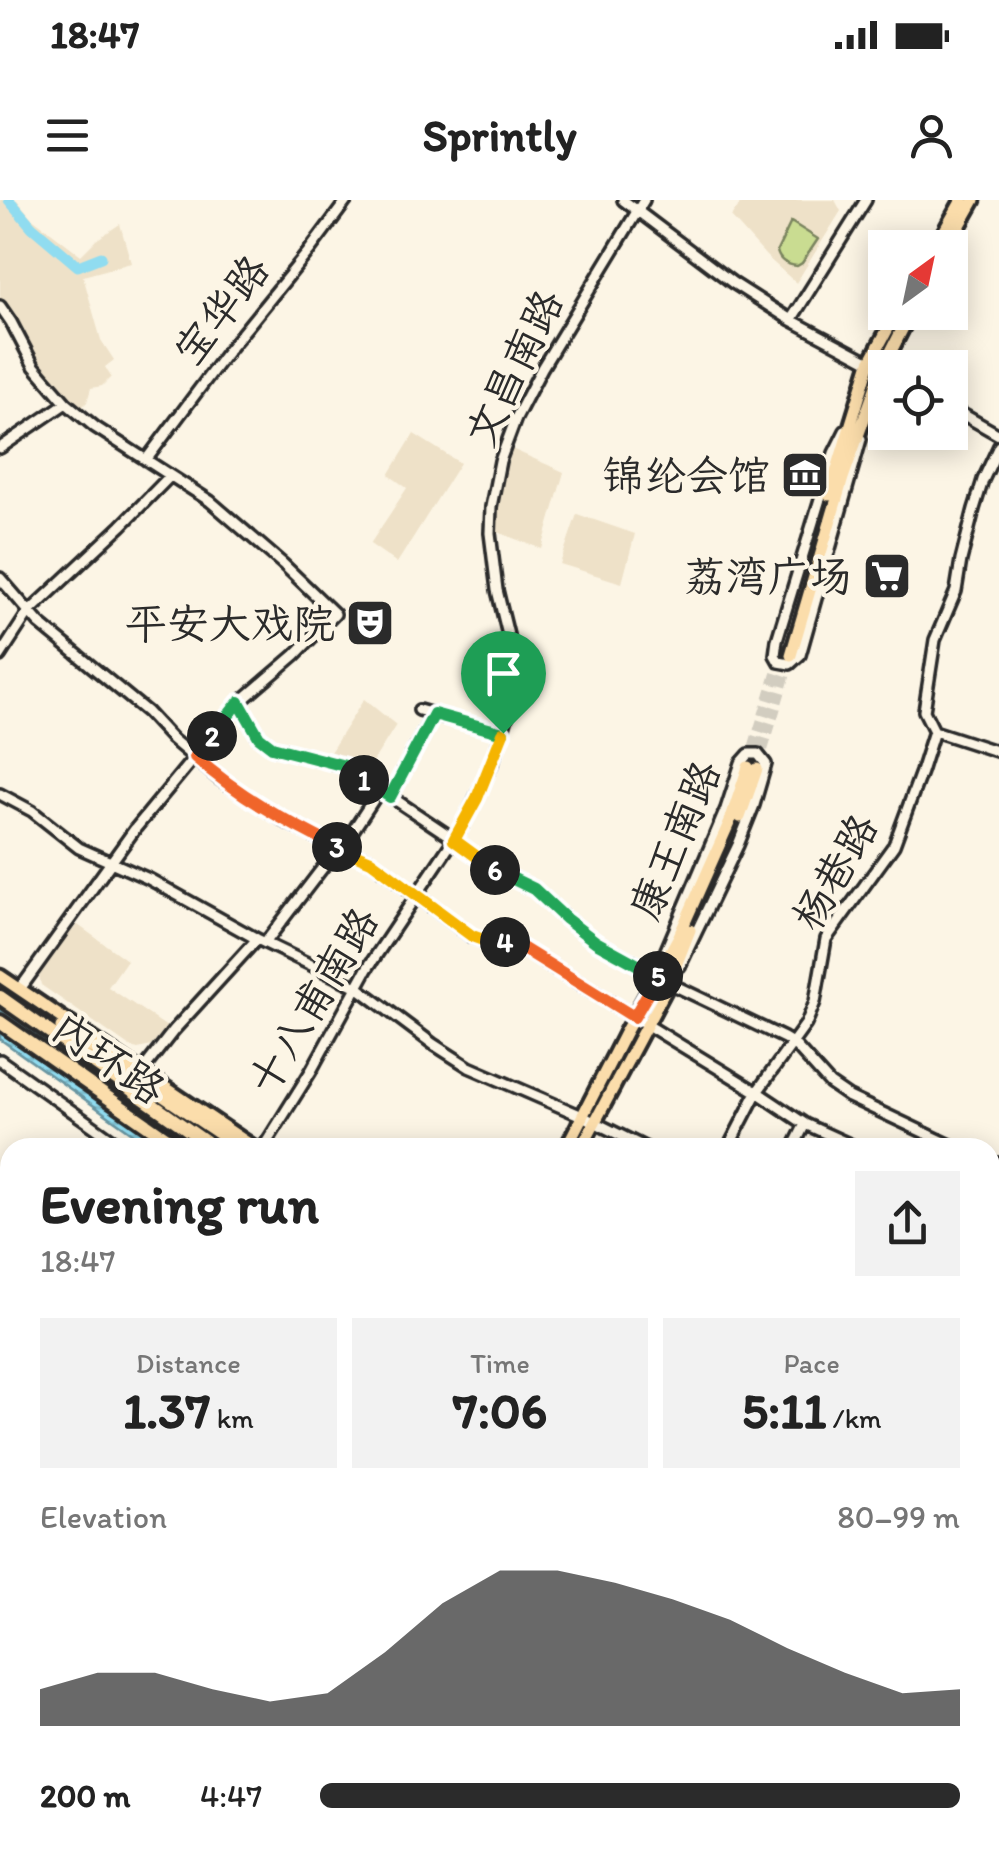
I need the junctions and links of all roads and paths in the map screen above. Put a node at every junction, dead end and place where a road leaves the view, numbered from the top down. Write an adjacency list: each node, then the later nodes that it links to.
1 (623, 200): 7 (street)
2 (644, 200): 7 (street, 文昌南路)
3 (866, 200): 11 (street)
4 (962, 200): 8 (main road)
5 (974, 200): 9 (main road)
6 (345, 201): 20 (street, 宝华路)
7 (636, 211): 11 (street); 26 (street, 文昌南路)
8 (944, 230)
9 (956, 230)
10 (0, 306): 14 (street)
11 (791, 320): 12 (street)
12 (868, 361)
13 (868, 395): 16 (main road)
14 (66, 403): 19 (street); 20 (street)
15 (968, 417): 17 (street)
16 (857, 423): 16 (street); 24 (main road)
17 (999, 435)
18 (999, 446): 30 (street)
19 (0, 448)
20 (146, 460): 21 (street)
21 (170, 476): 23 (street); 27 (street)
22 (0, 578): 23 (street)
23 (28, 612): 25 (street); 33 (street)
24 (787, 654)
25 (0, 656)
26 (516, 683): 31 (street, 十八甫南路)
27 (239, 702): 33 (street); 35 (street)
28 (419, 710): 29 (street)
29 (434, 714): 31 (street); 37 (street)
30 (934, 731): 32 (street); 52 (street, 杨巷路)
31 (503, 733): 38 (street, 十八甫南路)
32 (999, 752)
33 (195, 757): 39 (street); 40 (street)
34 (753, 768): 44 (main road, 康王南路)
35 (379, 790): 37 (street); 39 (street)
36 (0, 794): 40 (street)
37 (390, 797): 38 (street)
38 (454, 840): 41 (street, 十八甫南路); 44 (street)
39 (341, 849): 41 (street); 42 (street)
40 (109, 862): 42 (street); 47 (street)
41 (416, 896): 46 (street, 十八甫南路); 50 (street)
42 (261, 941): 46 (street); 54 (street)
43 (0, 976): 47 (main road)
44 (664, 979): 44 (street, 康王南路); 50 (main road, 康王南路); 51 (main road, 康王南路); 52 (street)
45 (0, 985): 62 (main road)
46 (357, 987): 56 (street); 64 (street, 十八甫南路)
47 (20, 989): 54 (main road)
48 (0, 997): 61 (highway, 内环路)
49 (3, 1017): 60 (highway, 内环路)
50 (634, 1017): 51 (street); 56 (main road, 康王南路)
51 (647, 1025): 55 (street); 57 (main road, 康王南路)
52 (794, 1044): 55 (street, 杨巷路); 71 (street)
53 (0, 1060): 59 (street)
54 (142, 1071): 63 (main road)
55 (756, 1092): 58 (street); 68 (street, 杨巷路)
56 (582, 1116): 57 (street); 65 (main road, 康王南路)
57 (594, 1122): 66 (main road, 康王南路); 67 (street)
58 (805, 1124): 69 (street); 70 (street)
59 (110, 1138)
60 (166, 1138)
61 (202, 1138)
62 (225, 1138)
63 (240, 1138)
64 (269, 1138)
65 (571, 1138)
66 (586, 1138)
67 (626, 1138)
68 (733, 1138)
69 (798, 1138)
70 (836, 1138)
71 (935, 1138)

